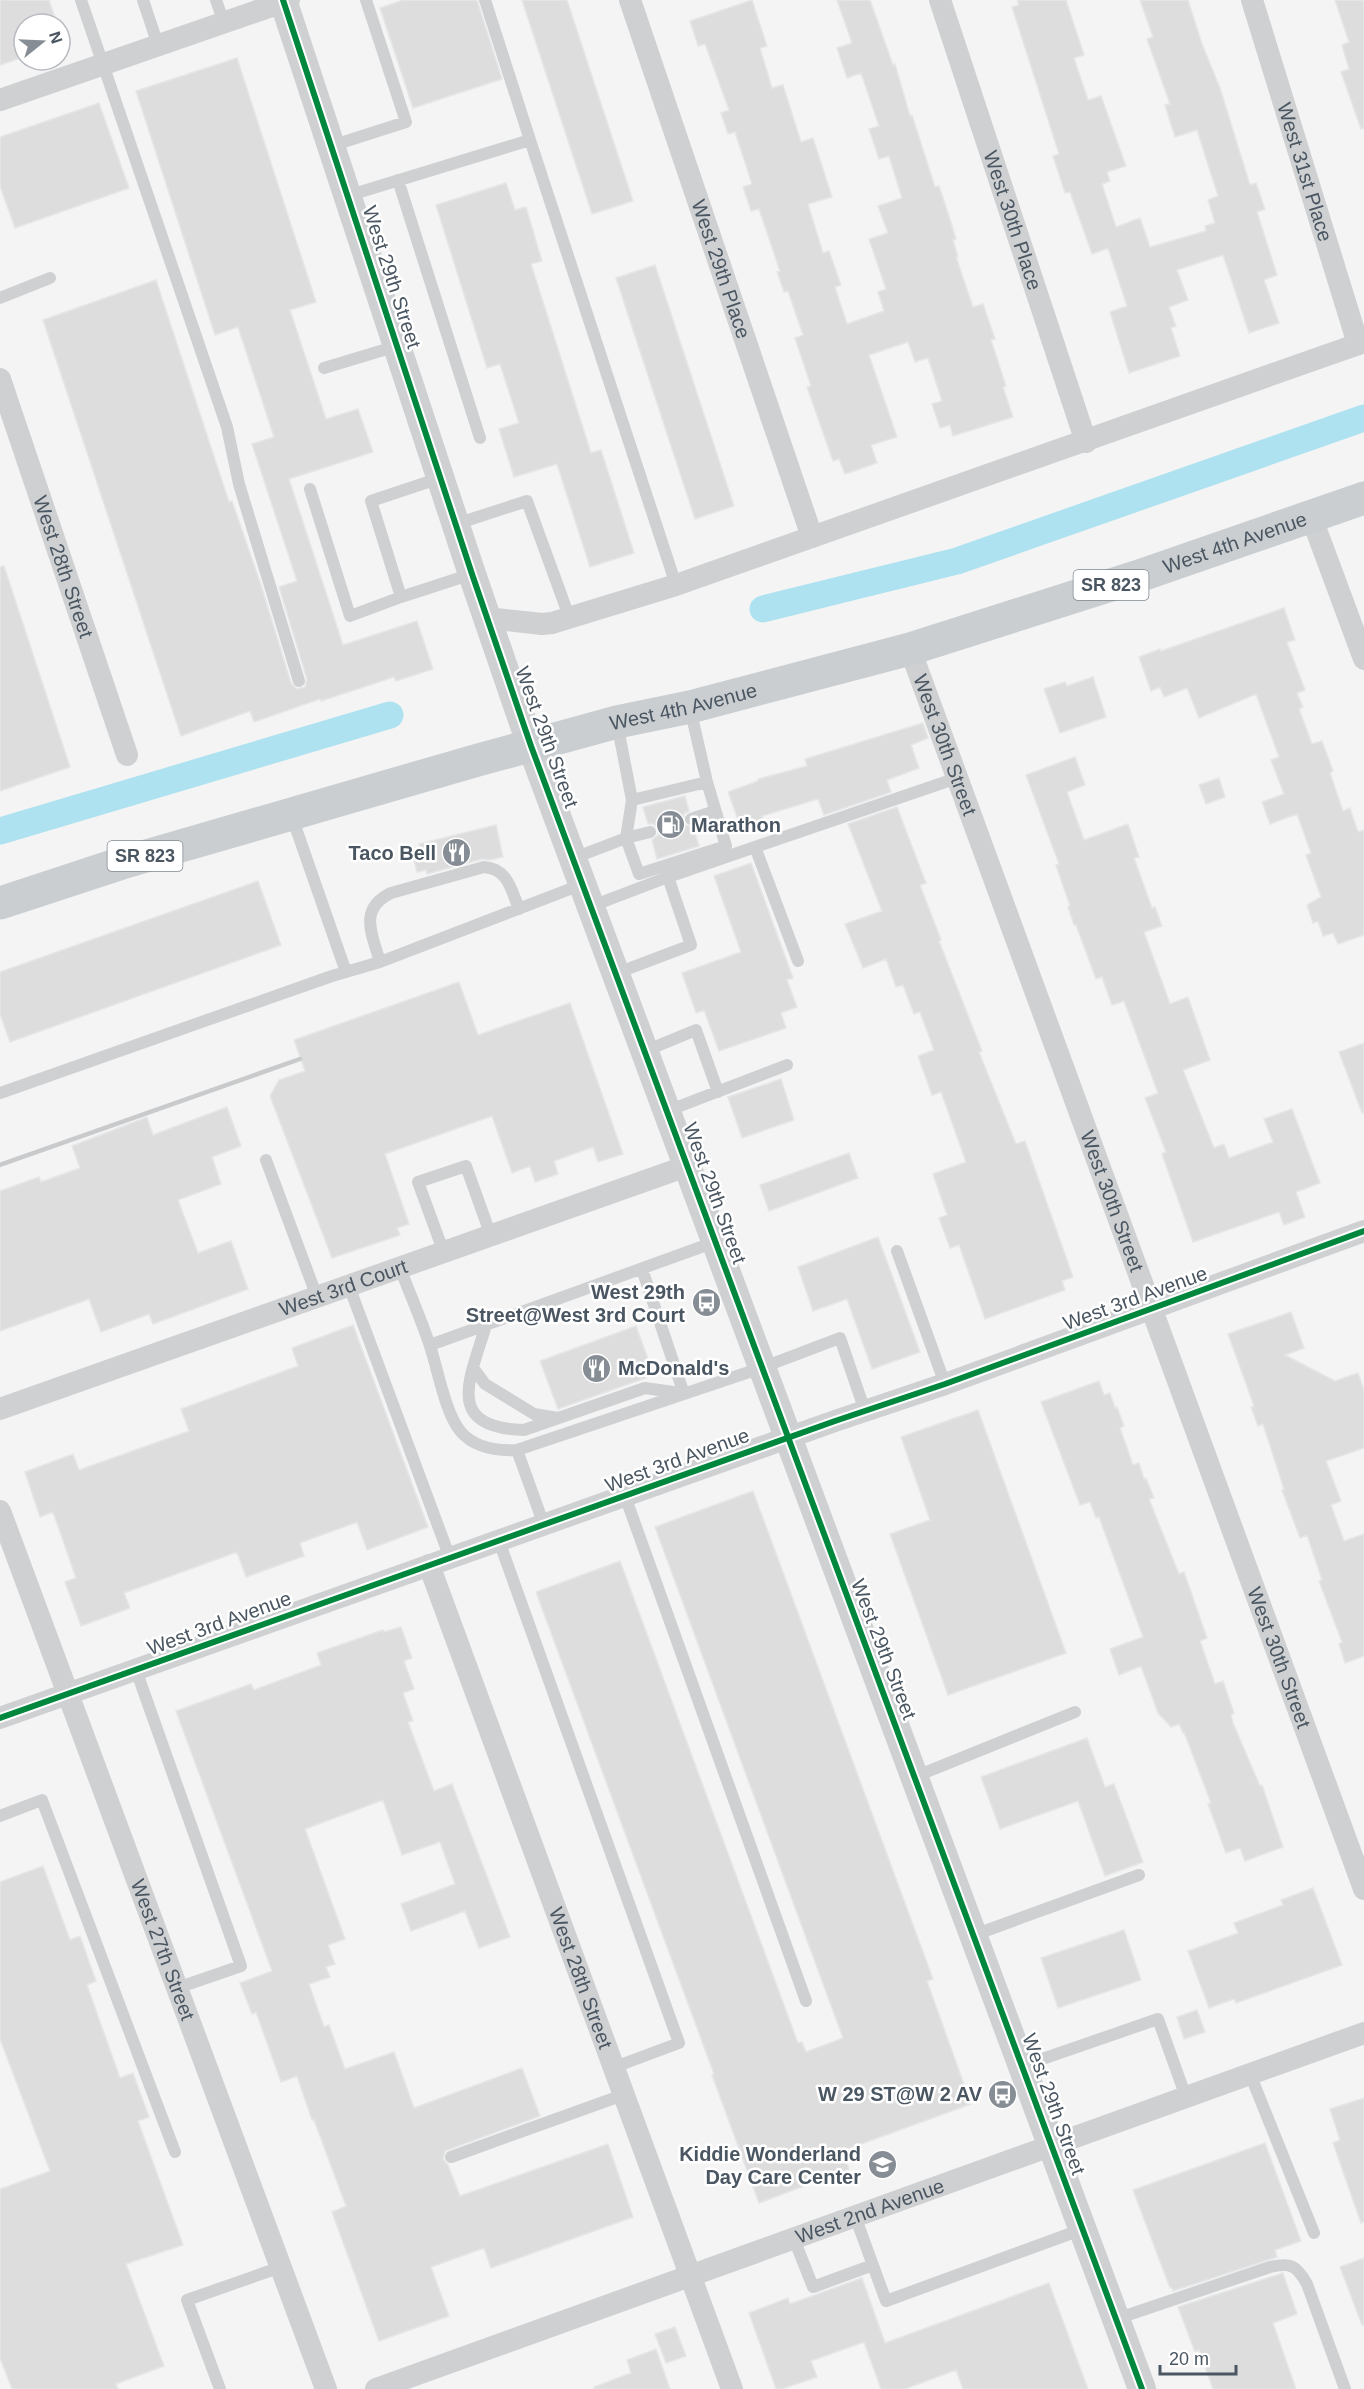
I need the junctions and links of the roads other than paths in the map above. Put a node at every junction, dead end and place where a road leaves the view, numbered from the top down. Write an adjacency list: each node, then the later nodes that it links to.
1 (81, 0): 12 (lane)
2 (143, 0): 11 (lane)
3 (216, 0): 10 (lane)
4 (366, 0): 15 (lane)
5 (485, 0): 14 (lane)
6 (630, 0): 31 (street, West 29th Place)
7 (940, 0): 25 (street, West 30th Place)
8 (1252, 0): 20 (street, West 31st Place)
9 (285, 1): 10 (street); 15 (street, West 29th Street)
10 (224, 22): 11 (street)
11 (158, 45): 12 (street)
12 (103, 64): 13 (street); 39 (lane)
13 (0, 100)
14 (530, 140): 16 (lane); 33 (lane)
15 (331, 146): 17 (street, West 29th Street)
16 (398, 180): 17 (lane); 24 (lane)
17 (347, 196): 21 (street, West 29th Street)
18 (50, 278): 19 (lane)
19 (0, 298)
20 (1361, 343): 25 (street)
21 (397, 346): 22 (lane); 26 (street, West 29th Street)
22 (324, 368)
23 (0, 379): 43 (street, West 28th Street)
24 (480, 438)
25 (1086, 442): 31 (street)
26 (440, 478): 30 (street, West 29th Street); 34 (lane)
27 (309, 489): 34 (lane)
28 (1364, 498): 29 (main road, West 4th Avenue / SR 823)
29 (1311, 516): 37 (main road, West 4th Avenue / SR 823); 38 (street)
30 (456, 524): 32 (street, West 29th Street); 36 (lane)
31 (812, 537): 33 (street)
32 (472, 574): 34 (lane); 35 (street, West 29th Street)
33 (676, 585): 36 (street)
34 (401, 597)
35 (487, 618): 36 (street); 42 (street, West 29th Street)
36 (570, 619)
37 (910, 649): 40 (main road, West 4th Avenue / SR 823); 44 (street, West 30th Street)
38 (1364, 659)
39 (299, 681)
40 (690, 707): 41 (main road, West 4th Avenue / SR 823); 45 (lane)
41 (616, 722): 42 (main road, West 4th Avenue / SR 823); 46 (lane)
42 (531, 746): 48 (main road, West 4th Avenue / SR 823); 54 (street, West 29th Street)
43 (127, 755)
44 (957, 778): 52 (lane); 77 (street, West 30th Street)
45 (707, 782): 46 (lane); 47 (lane)
46 (632, 800): 51 (lane)
47 (715, 811): 49 (lane); 51 (lane)
48 (291, 814): 55 (main road, West 4th Avenue / SR 823); 59 (lane)
49 (691, 819)
50 (650, 832): 51 (lane)
51 (626, 838): 54 (lane)
52 (755, 847): 53 (lane); 57 (lane)
53 (668, 877): 54 (lane); 60 (lane)
54 (583, 882): 56 (lane); 60 (street, West 29th Street)
55 (0, 903)
56 (519, 909): 58 (lane); 58 (lane)
57 (798, 961)
58 (380, 962): 59 (lane)
59 (346, 972): 64 (lane)
60 (617, 973): 61 (street, West 29th Street)
61 (645, 1051): 63 (lane); 65 (street, West 29th Street)
62 (787, 1065): 63 (lane)
63 (718, 1092): 65 (lane)
64 (0, 1093)
65 (667, 1111): 67 (street, West 29th Street)
66 (266, 1160): 76 (lane)
67 (687, 1166): 69 (street, West 3rd Court); 70 (street, West 29th Street)
68 (1364, 1231): 77 (street, West 3rd Avenue)
69 (491, 1236): 72 (street, West 3rd Court); 72 (lane)
70 (715, 1242): 74 (lane); 80 (street, West 29th Street)
71 (897, 1251): 82 (lane)
72 (444, 1253): 73 (street, West 3rd Court)
73 (400, 1268): 75 (street, West 3rd Court); 79 (lane)
74 (642, 1269): 78 (lane); 83 (lane)
75 (349, 1286): 76 (street, West 3rd Court); 93 (lane)
76 (317, 1297): 84 (street, West 3rd Court)
77 (1153, 1310): 82 (street, West 3rd Avenue); 101 (street, West 30th Street)
78 (486, 1324): 79 (lane); 81 (lane)
79 (429, 1345): 88 (lane)
80 (761, 1368): 83 (lane); 85 (lane); 87 (street, West 29th Street)
81 (474, 1369): 86 (lane); 86 (lane)
82 (945, 1384): 85 (street, West 3rd Avenue)
83 (684, 1394): 86 (lane); 88 (lane)
84 (0, 1409)
85 (865, 1411): 87 (street, West 3rd Avenue)
86 (560, 1419)
87 (788, 1438): 89 (street, West 3rd Avenue); 98 (street, West 29th Street)
88 (516, 1450): 91 (lane)
89 (625, 1496): 91 (street, West 3rd Avenue); 104 (lane)
90 (0, 1510): 95 (street, West 27th Street)
91 (544, 1525): 92 (street, West 3rd Avenue)
92 (499, 1541): 93 (street, West 3rd Avenue); 107 (lane)
93 (440, 1562): 94 (street, West 3rd Avenue); 107 (street, West 28th Street)
94 (136, 1670): 95 (street, West 3rd Avenue); 103 (lane)
95 (68, 1694): 97 (street, West 3rd Avenue); 103 (street, West 27th Street)
96 (1075, 1712): 98 (lane)
97 (0, 1718)
98 (914, 1777): 102 (street, West 29th Street)
99 (0, 1816): 112 (lane)
100 (1139, 1875): 102 (lane)
101 (1364, 1889)
102 (974, 1935): 106 (street, West 29th Street)
103 (177, 1988): 119 (street, West 27th Street)
104 (806, 2001)
105 (1364, 2033): 108 (street, West 2nd Avenue)
106 (1022, 2066): 110 (lane); 111 (street, West 29th Street)
107 (612, 2068): 109 (street, West 28th Street)
108 (1250, 2074): 110 (street, West 2nd Avenue); 116 (lane)
109 (623, 2095): 113 (lane); 120 (street, West 28th Street)
110 (1186, 2097): 111 (street, West 2nd Avenue)
111 (1052, 2145): 114 (street, West 2nd Avenue); 115 (street, West 29th Street)
112 (175, 2152)
113 (451, 2157)
114 (855, 2216): 117 (street, West 2nd Avenue); 118 (lane)
115 (1083, 2229): 118 (lane); 121 (street, West 29th Street)
116 (1314, 2234)
117 (794, 2238): 118 (lane); 120 (street, West 2nd Avenue)
118 (873, 2265)
119 (281, 2267): 122 (lane); 123 (street, West 27th Street)
120 (690, 2276): 124 (street, West 2nd Avenue); 125 (street, West 28th Street)
121 (1116, 2319): 126 (street, West 29th Street); 127 (lane)
122 (220, 2389)
123 (326, 2389)
124 (376, 2389)
125 (732, 2389)
126 (1142, 2389)
127 (1345, 2389)

